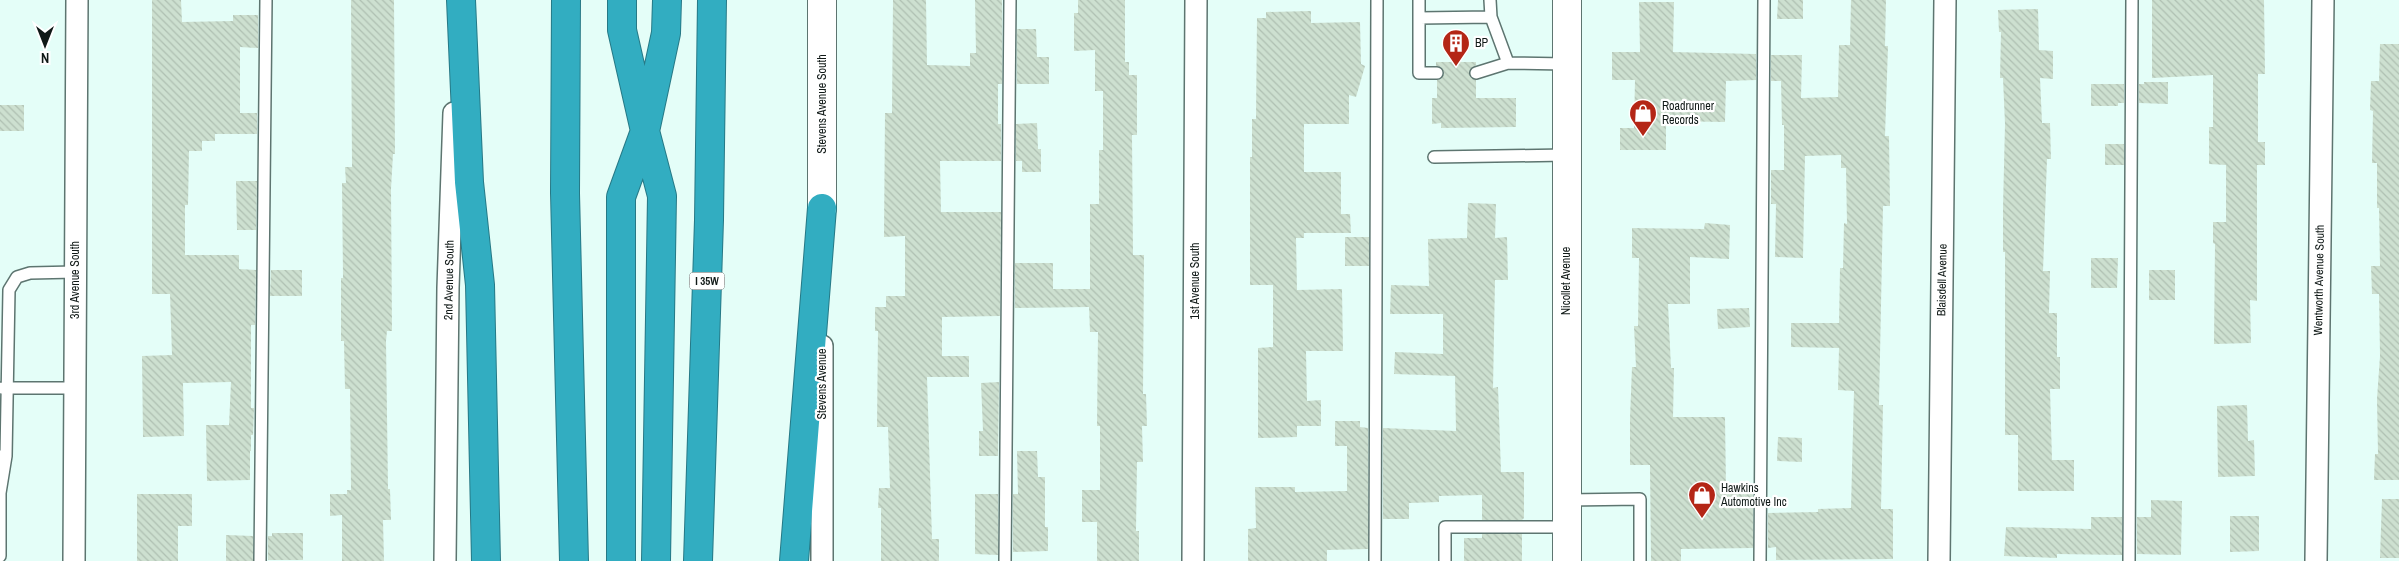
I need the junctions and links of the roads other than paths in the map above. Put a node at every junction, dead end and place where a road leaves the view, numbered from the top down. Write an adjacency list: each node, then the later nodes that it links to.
1 (78, 0): 29 (street, 3rd Avenue South)
2 (266, 0): 38 (lane)
3 (460, 0): 39 (street, 2nd Avenue South); 40 (highway)
4 (566, 0): 41 (highway)
5 (622, 0): 25 (highway)
6 (667, 0): 25 (highway)
7 (712, 0): 44 (highway, I 35W)
8 (822, 0): 28 (main road, Stevens Avenue South)
9 (1010, 0): 47 (lane)
10 (1196, 0): 48 (street, 1st Avenue South)
11 (1377, 0): 49 (lane)
12 (1419, 0): 19 (lane)
13 (1490, 0): 20 (lane)
14 (1567, 0): 22 (main road, Nicollet Avenue)
15 (1764, 0): 53 (lane)
16 (1945, 0): 54 (street, Blaisdell Avenue)
17 (2132, 0): 55 (lane)
18 (2323, 0): 56 (street, Wentworth Avenue South)
19 (1419, 18): 20 (lane); 23 (lane)
20 (1491, 18): 21 (lane)
21 (1508, 63): 22 (lane); 24 (lane)
22 (1566, 64): 26 (main road, Nicollet Avenue)
23 (1436, 73)
24 (1476, 73)
25 (644, 131): 42 (highway); 43 (highway)
26 (1566, 155): 27 (lane); 34 (main road, Nicollet Avenue)
27 (1434, 157)
28 (822, 208): 45 (highway); 46 (street, Stevens Avenue)
29 (75, 272): 30 (lane); 32 (street, 3rd Avenue South)
30 (4, 291): 31 (lane)
31 (4, 388): 32 (lane); 33 (lane)
32 (75, 388): 37 (street, 3rd Avenue South)
33 (3, 456): 36 (lane)
34 (1567, 500): 35 (main road, Nicollet Avenue); 52 (lane)
35 (1567, 526): 50 (lane); 51 (main road, Nicollet Avenue)
36 (0, 556)
37 (74, 561)
38 (260, 561)
39 (445, 561)
40 (486, 561)
41 (574, 561)
42 (622, 561)
43 (656, 561)
44 (698, 561)
45 (794, 561)
46 (822, 561)
47 (1005, 561)
48 (1193, 561)
49 (1375, 561)
50 (1445, 561)
51 (1567, 561)
52 (1640, 561)
53 (1760, 561)
54 (1939, 561)
55 (2129, 561)
56 (2316, 561)

